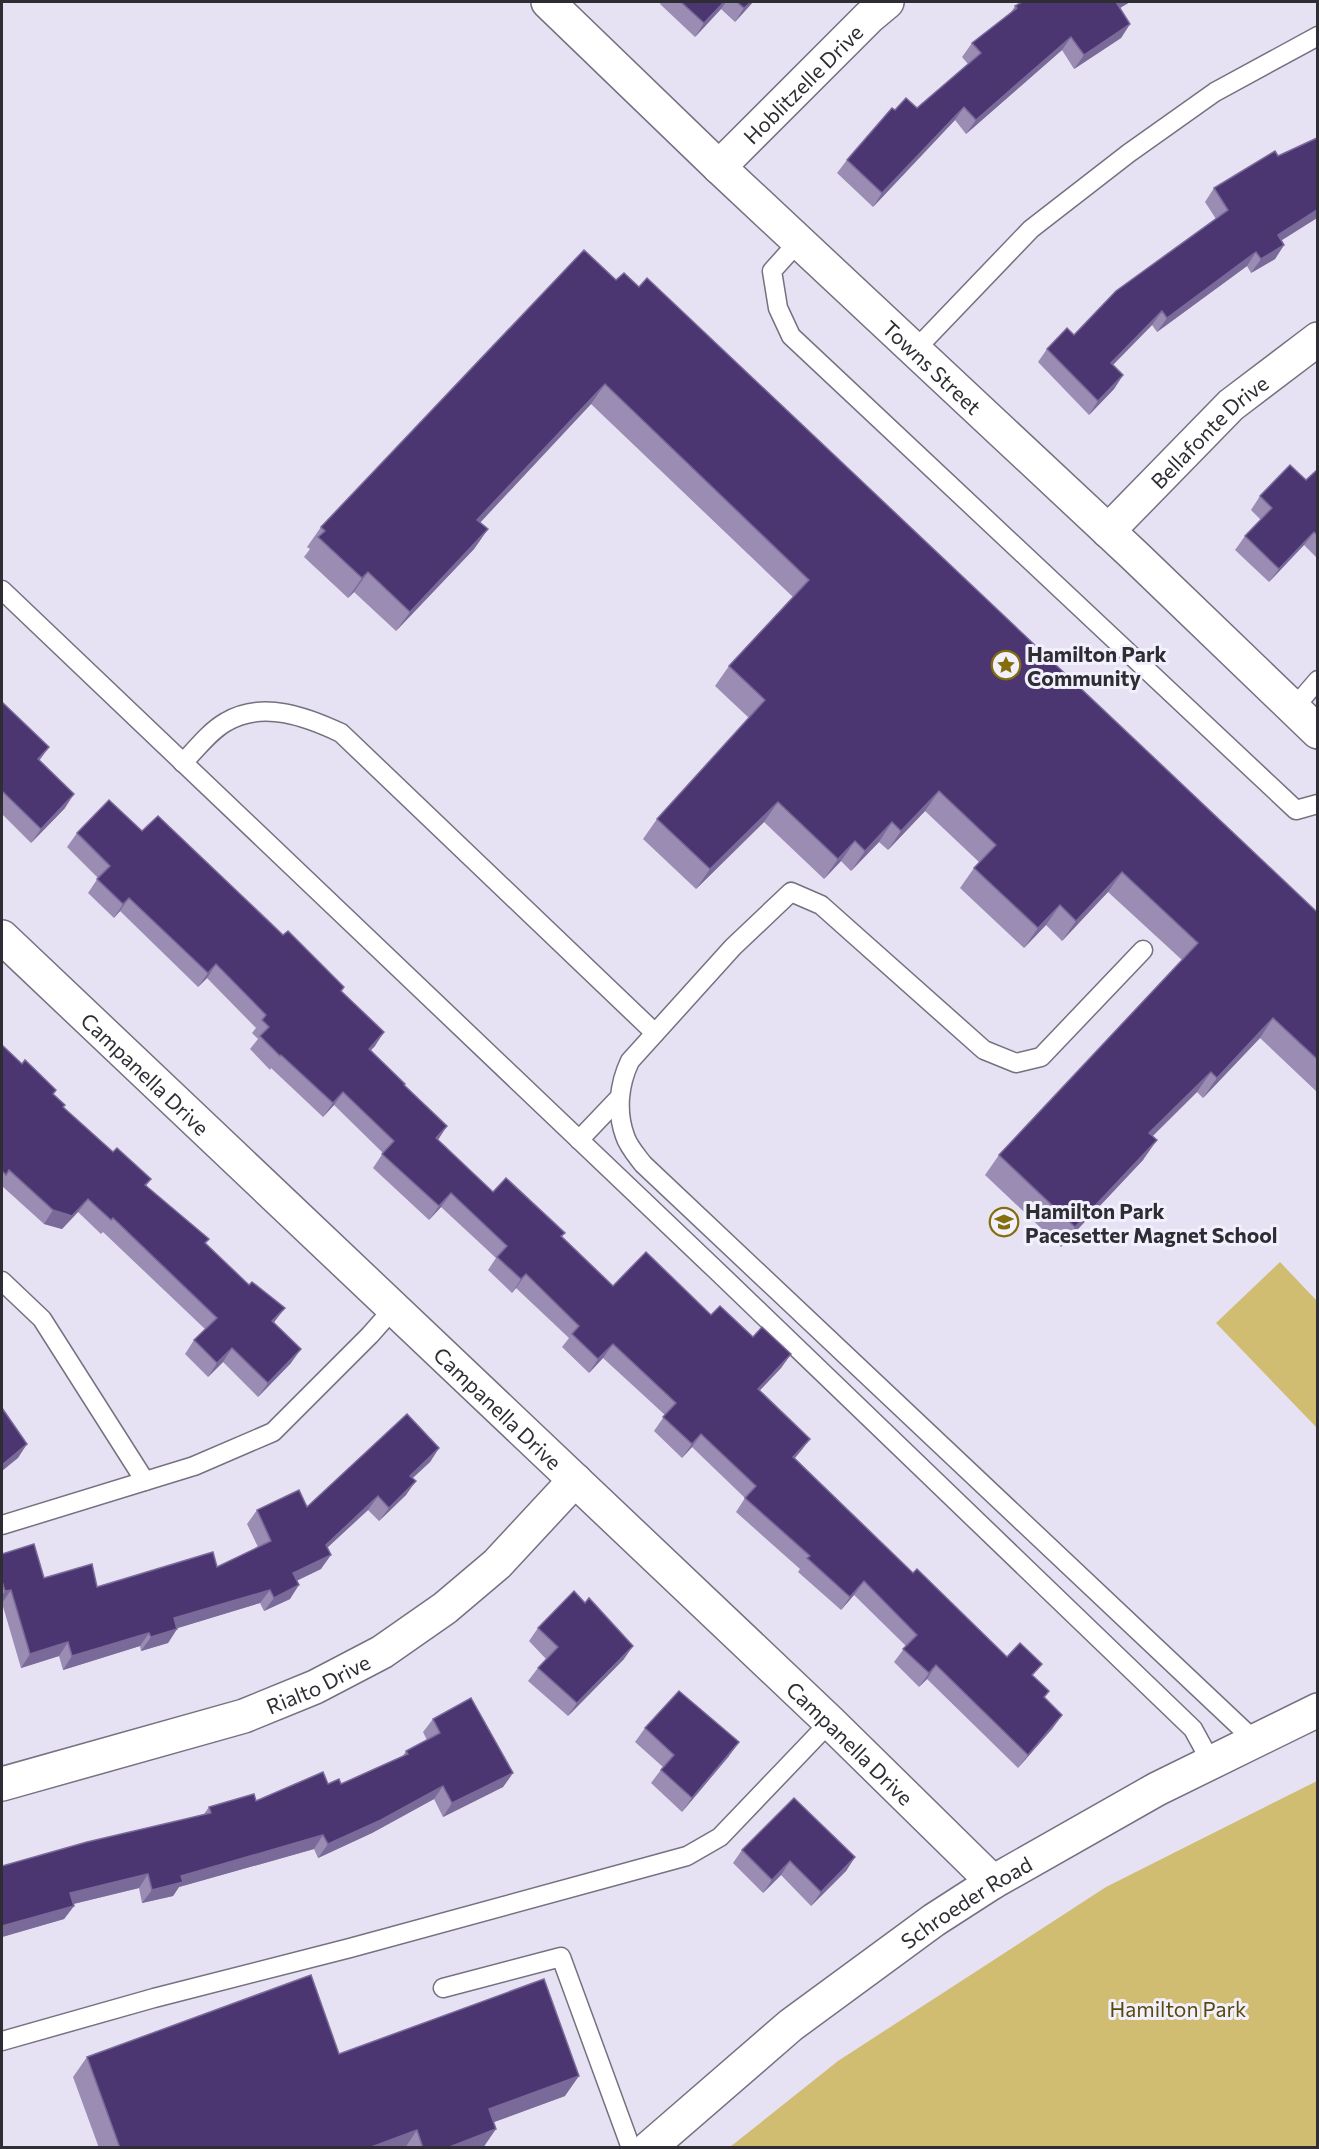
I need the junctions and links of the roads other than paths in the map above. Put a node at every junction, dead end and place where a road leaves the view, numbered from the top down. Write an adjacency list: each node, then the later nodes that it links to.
1 (548, 2): 4 (street, Towns Street)
2 (887, 2): 4 (street, Hoblitzelle Drive)
3 (1317, 36): 7 (lane)
4 (719, 167): 5 (street, Towns Street)
5 (799, 241): 7 (street, Towns Street); 14 (lane)
6 (1317, 339): 8 (street, Bellafonte Drive)
7 (915, 350): 8 (street, Towns Street)
8 (1108, 531): 11 (street, Towns Street)
9 (2, 590): 13 (lane)
10 (1317, 680): 11 (lane)
11 (1293, 709): 12 (street, Towns Street)
12 (1317, 732)
13 (183, 763): 17 (lane); 19 (lane)
14 (1317, 804)
15 (2, 937): 21 (street, Campanella Drive)
16 (1143, 950): 17 (lane)
17 (655, 1033): 18 (lane)
18 (619, 1098): 19 (lane); 27 (lane)
19 (579, 1140): 28 (lane)
20 (2, 1281): 23 (lane)
21 (393, 1309): 22 (street, Campanella Drive); 23 (lane)
22 (575, 1480): 26 (street, Campanella Drive); 29 (street, Rialto Drive)
23 (144, 1481): 24 (lane)
24 (2, 1525)
25 (1317, 1710): 27 (street, Schroeder Road)
26 (830, 1722): 30 (street, Campanella Drive); 32 (lane)
27 (1254, 1740): 28 (street, Schroeder Road)
28 (1211, 1762): 30 (street, Schroeder Road)
29 (2, 1784)
30 (993, 1882): 34 (street, Schroeder Road)
31 (443, 1988): 33 (lane)
32 (2, 2041)
33 (631, 2148)
34 (649, 2148)

